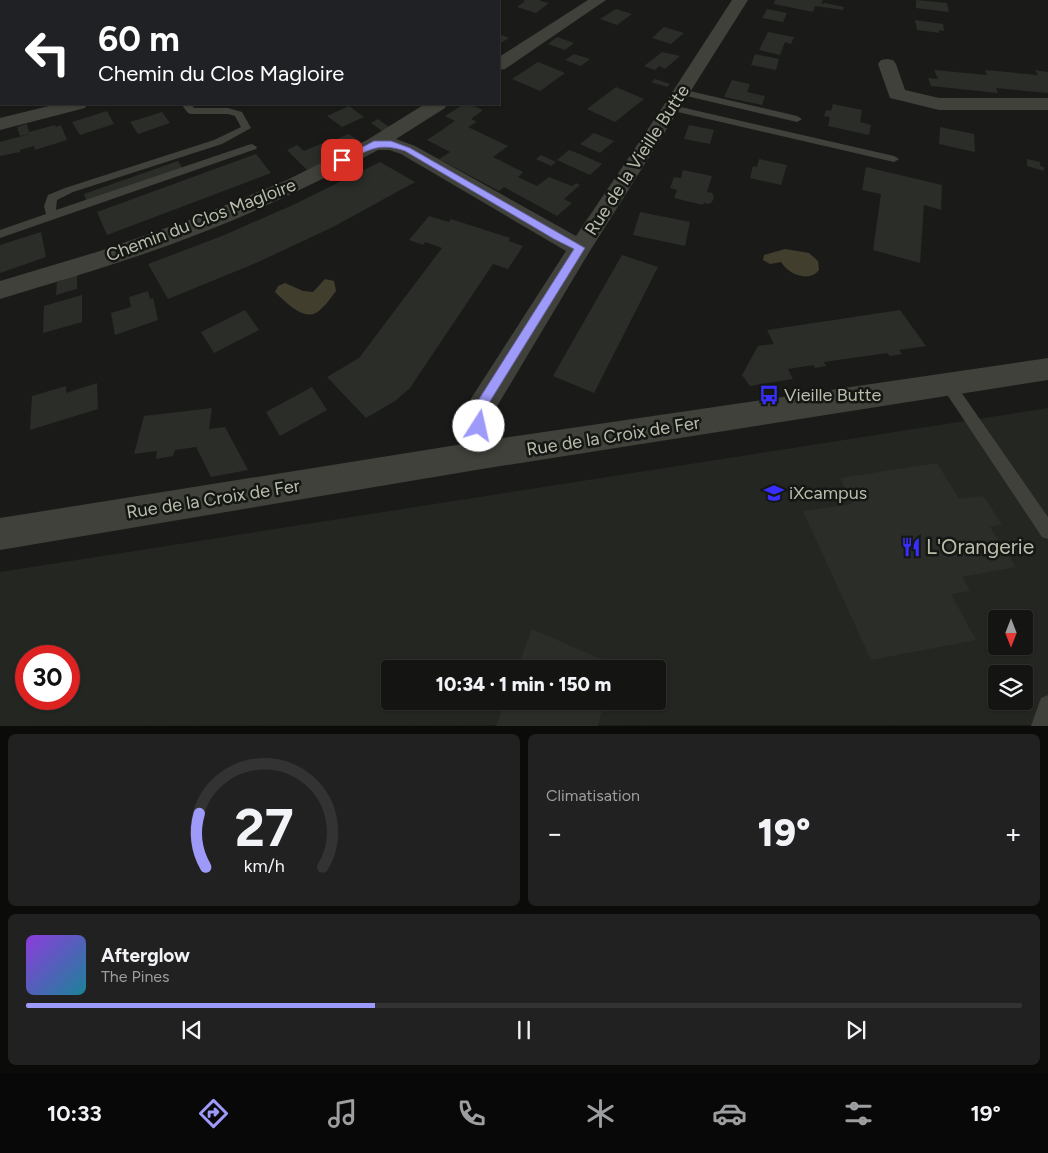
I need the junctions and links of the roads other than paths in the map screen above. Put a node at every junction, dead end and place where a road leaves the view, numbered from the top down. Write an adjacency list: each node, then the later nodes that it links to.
1 (598, 0): 3 (street)
2 (740, 0): 5 (street, Rue de la Vieille Butte)
3 (500, 64)
4 (887, 64): 6 (street)
5 (677, 100): 10 (lane); 14 (lane); 17 (street, Rue de la Vieille Butte)
6 (1048, 104)
7 (74, 105): 11 (street)
8 (187, 105): 15 (lane)
9 (436, 105): 12 (street, Chemin du Clos Magloire)
10 (797, 118)
11 (0, 124)
12 (374, 144): 17 (street); 18 (street, Chemin du Clos Magloire)
13 (252, 147): 15 (lane)
14 (894, 159)
15 (52, 216): 16 (lane)
16 (0, 234)
17 (580, 248): 21 (street, Rue de la Vieille Butte)
18 (0, 290)
19 (1048, 369): 20 (street, Rue de la Croix de Fer)
20 (947, 383): 21 (street, Rue de la Croix de Fer); 22 (lane)
21 (482, 455): 23 (street, Rue de la Croix de Fer)
22 (1048, 531)
23 (0, 534)
24 (1048, 705): 25 (lane)
25 (1041, 726)

